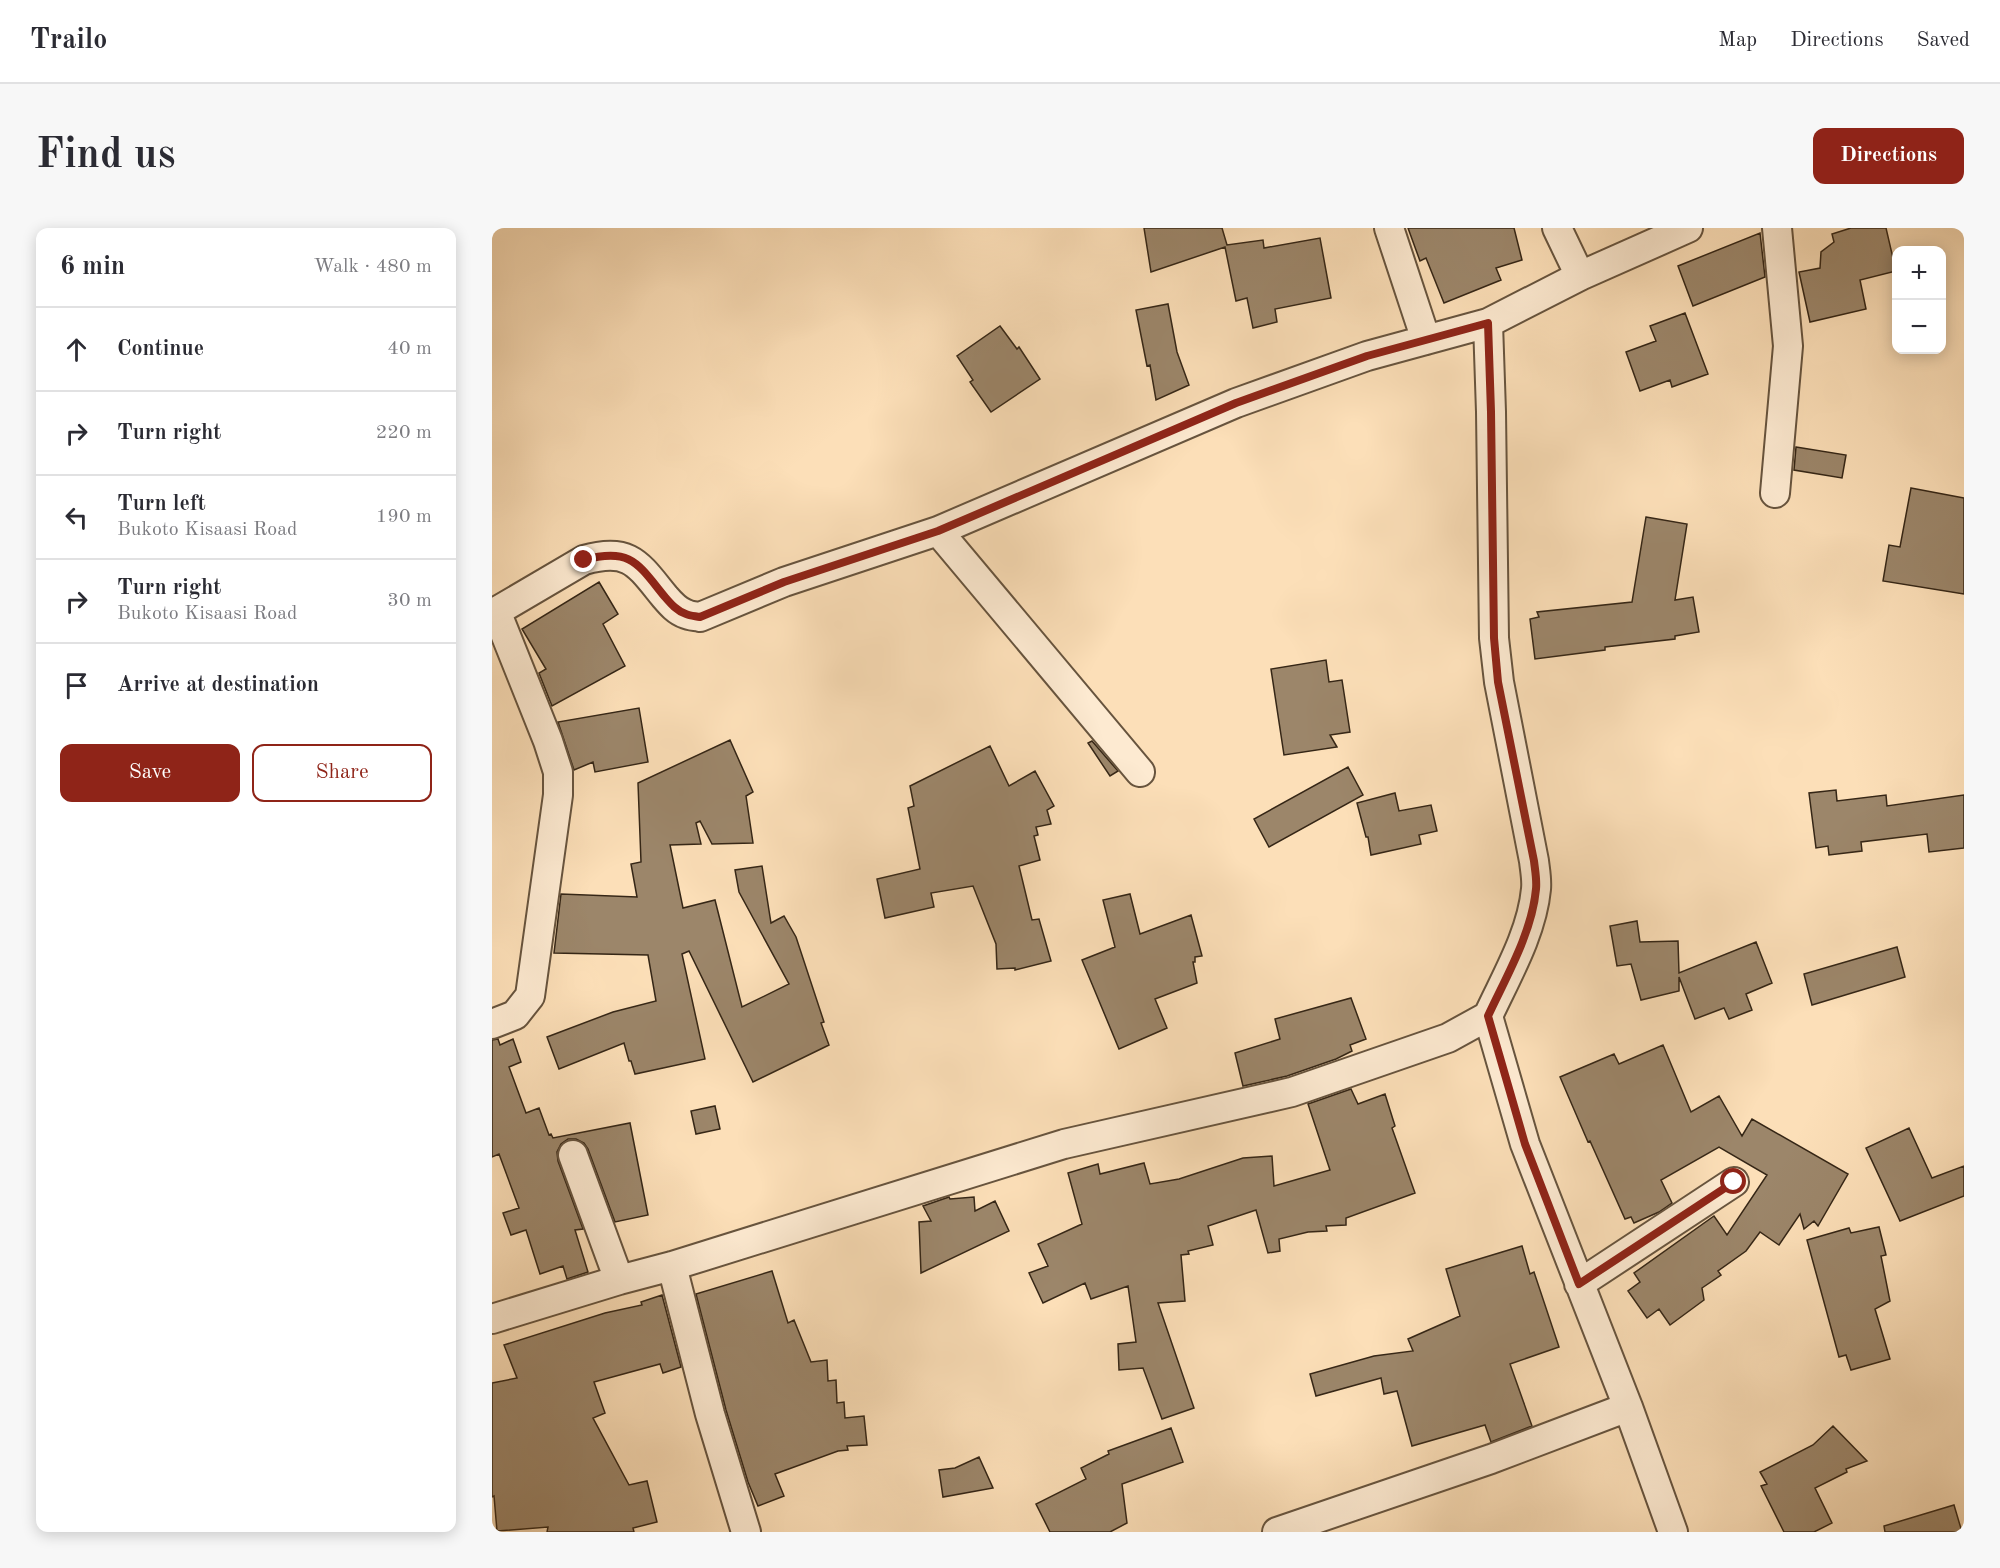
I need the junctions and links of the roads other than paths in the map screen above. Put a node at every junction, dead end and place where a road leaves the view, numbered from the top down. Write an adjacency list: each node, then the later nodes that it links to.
1 (1389, 228): 7 (street)
2 (1557, 228): 5 (street)
3 (1688, 228): 5 (street)
4 (1777, 228): 8 (street)
5 (1580, 276): 6 (street)
6 (1488, 323): 7 (street); 12 (street)
7 (1425, 340): 9 (street)
8 (1774, 494)
9 (938, 531): 10 (street); 11 (street)
10 (494, 612): 13 (street)
11 (1140, 772)
12 (1488, 1016): 16 (street); 18 (street)
13 (492, 1024)
14 (573, 1155): 17 (street)
15 (1734, 1182): 18 (street)
16 (672, 1266): 17 (street); 21 (street)
17 (619, 1280): 19 (street)
18 (1579, 1284): 20 (street)
19 (492, 1319)
20 (1628, 1407): 22 (street); 23 (street)
21 (746, 1532)
22 (1278, 1532)
23 (1673, 1532)

